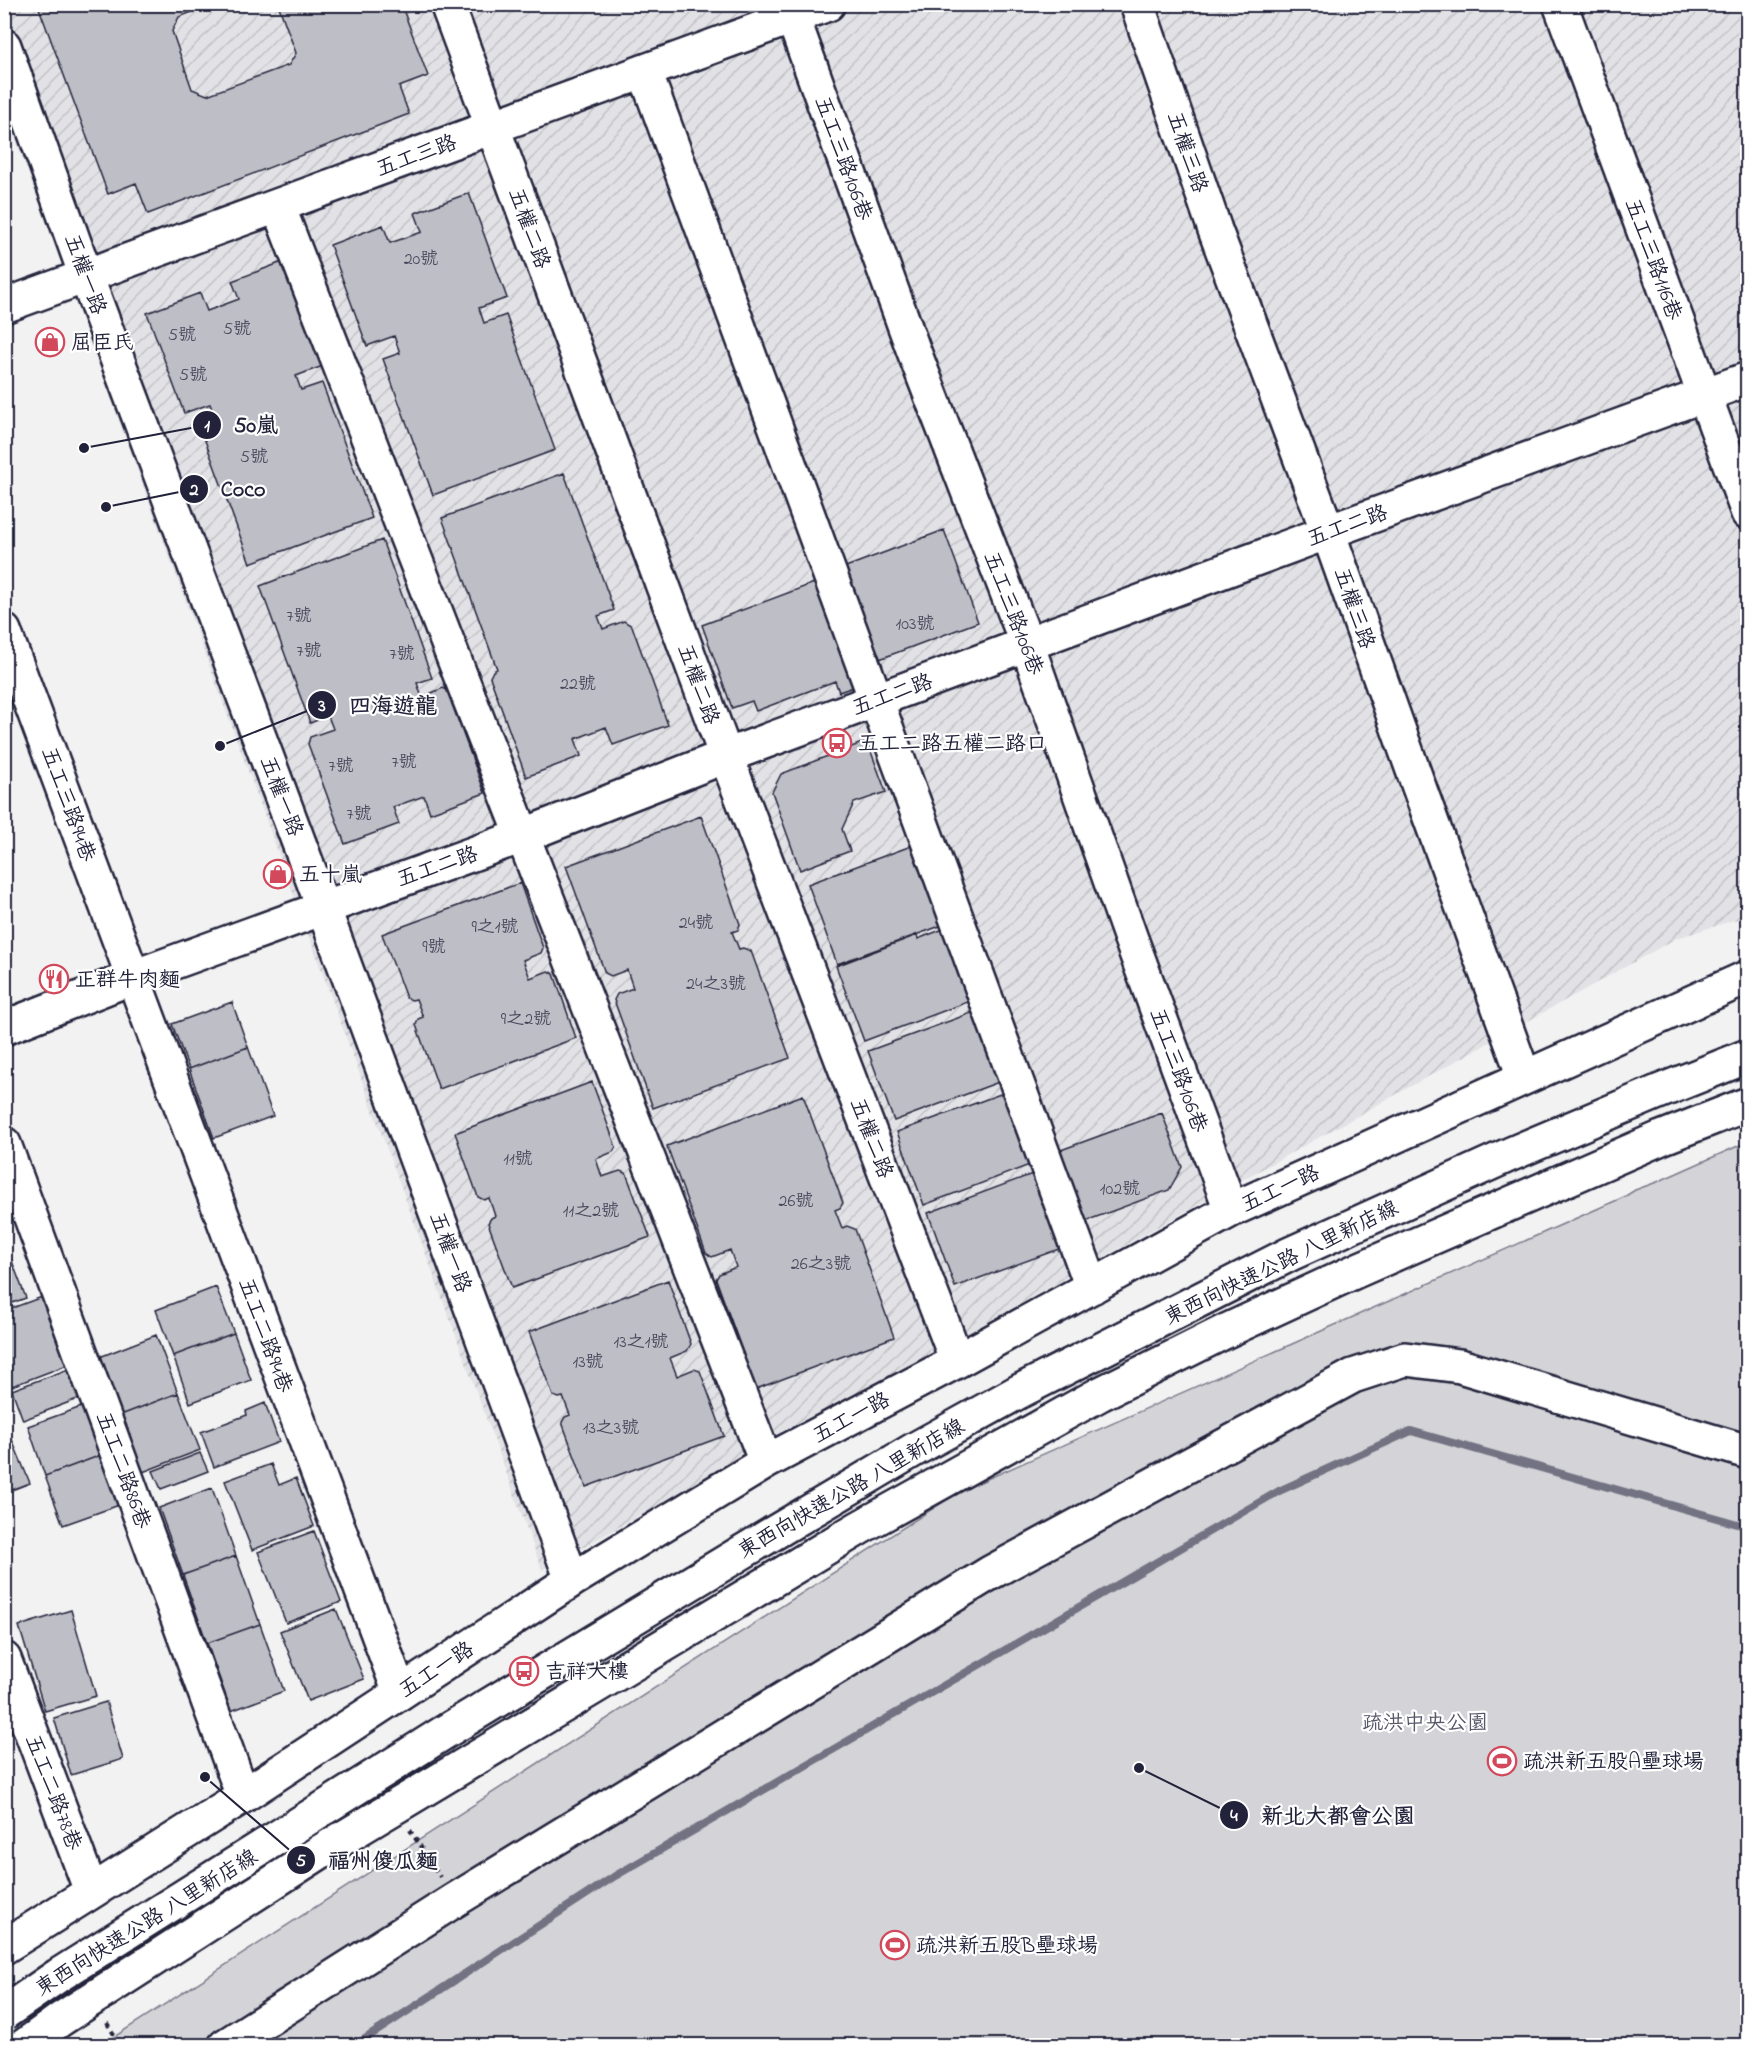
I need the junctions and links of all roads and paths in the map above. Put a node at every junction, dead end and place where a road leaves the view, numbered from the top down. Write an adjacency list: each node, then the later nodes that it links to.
1 (447, 4): 8 (main road, 五權二路)
2 (828, 4): 5 (main road, 五工三路)
3 (1137, 4): 15 (main road, 五權三路)
4 (1560, 4): 13 (main road, 五工三路116巷)
5 (793, 18): 7 (main road, 五工三路); 17 (main road, 五工三路106巷)
6 (4, 46): 10 (main road, 五權一路)
7 (645, 72): 8 (main road, 五工三路); 18 (main road)
8 (493, 128): 9 (main road, 五工三路); 19 (main road, 五權二路)
9 (278, 206): 10 (main road, 五工三路); 20 (main road)
10 (86, 276): 11 (main road, 五工三路); 21 (main road, 五權一路)
11 (4, 306)
12 (1748, 380): 13 (main road, 五工二路)
13 (1704, 396): 14 (main road, 五工三路116巷); 15 (main road, 五工二路)
14 (1748, 513)
15 (1329, 532): 17 (main road, 五工二路); 26 (main road, 五權三路)
16 (4, 631): 22 (main road, 五工三路94巷)
17 (1027, 644): 18 (main road, 五工二路); 29 (main road, 五工三路106巷)
18 (876, 700): 19 (main road, 五工二路); 30 (main road)
19 (726, 756): 20 (main road, 五工二路); 31 (main road, 五權二路)
20 (522, 836): 21 (main road, 五工二路); 33 (main road)
21 (324, 906): 22 (main road, 五工二路); 34 (main road, 五權一路)
22 (133, 976): 24 (main road, 五工二路); 36 (main road, 五工二路94巷)
23 (1748, 977): 26 (main road, 五工一路)
24 (4, 1028)
25 (1748, 1056): 42 (main road, 東西向快速公路 八里新店線, bridge)
26 (1524, 1077): 29 (main road, 五工一路)
27 (1748, 1104): 44 (main road, 東西向快速公路 八里新店線, bridge)
28 (4, 1143): 37 (main road, 五工二路86巷)
29 (1231, 1210): 30 (main road, 五工一路)
30 (1092, 1287): 31 (main road, 五工一路)
31 (957, 1361): 33 (main road, 五工一路)
32 (1748, 1452): 40 (main road)
33 (766, 1462): 34 (main road, 五工一路)
34 (572, 1580): 36 (main road, 五工一路)
35 (4, 1659): 39 (main road, 五工二路78巷)
36 (400, 1693): 37 (main road, 五工一路)
37 (243, 1796): 39 (main road, 五工一路)
38 (408, 1826): 40 (path)
39 (91, 1890): 41 (main road, 五工一路)
40 (455, 1900): 45 (main road)
41 (4, 1947)
42 (4, 2013)
43 (1748, 2038): 46 (path)
44 (24, 2046)
45 (225, 2046)
46 (1735, 2046)

